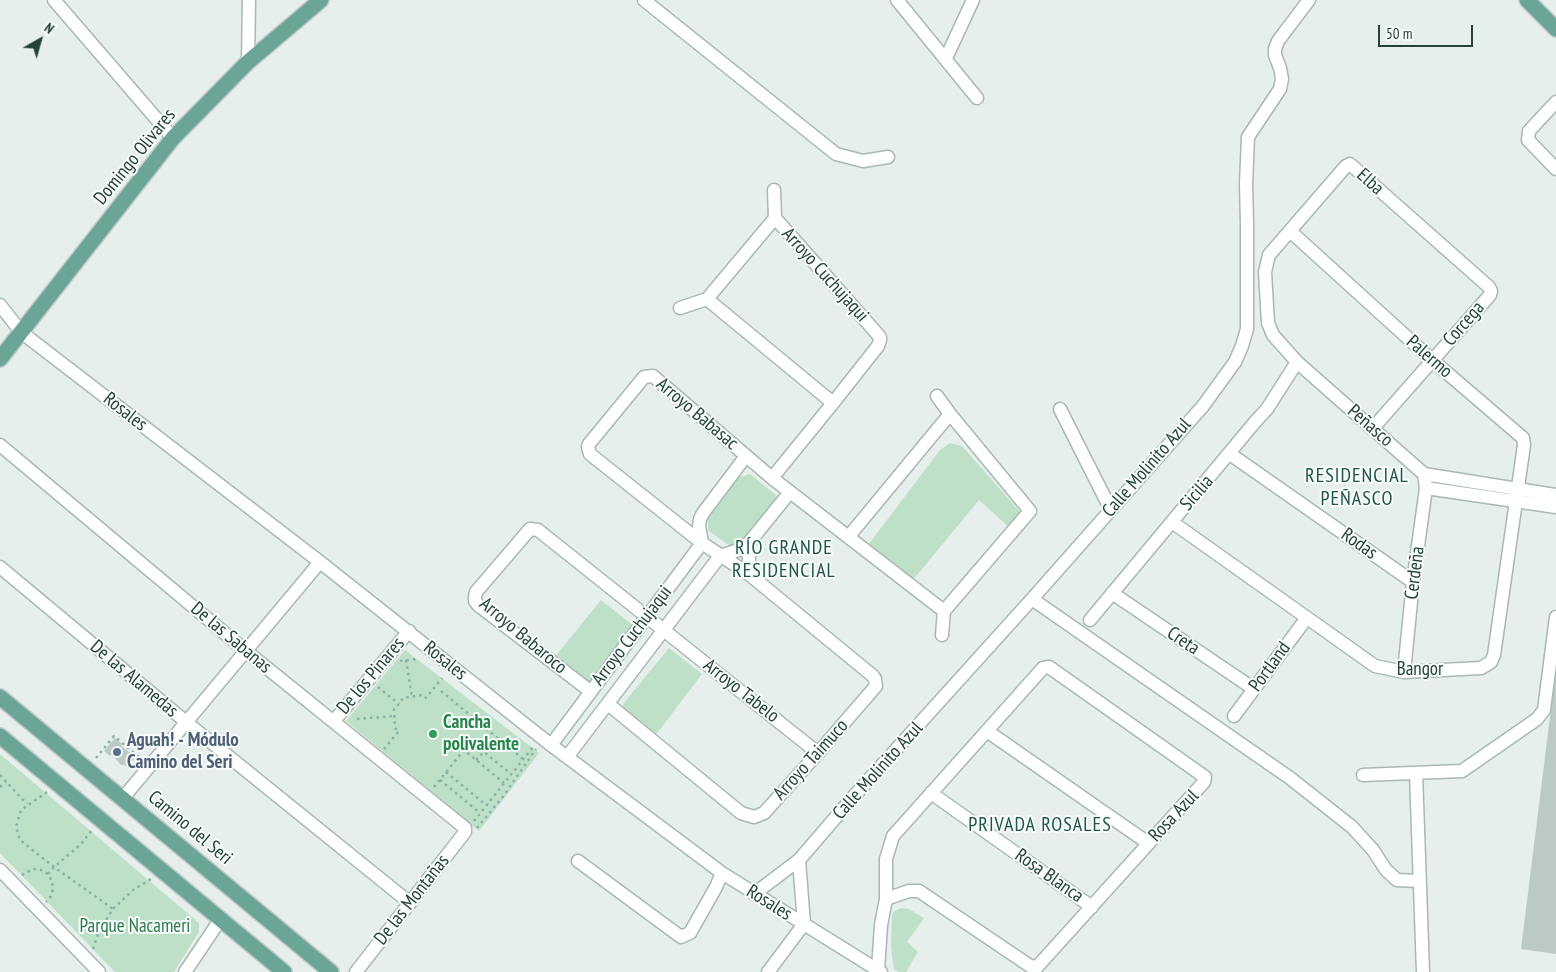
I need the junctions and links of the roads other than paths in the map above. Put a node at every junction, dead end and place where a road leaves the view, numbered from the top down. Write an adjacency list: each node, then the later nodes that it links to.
1 (54, 0): 14 (street)
2 (249, 0): 11 (street)
3 (321, 0): 11 (main road, Domingo Olivares)
4 (644, 0): 15 (street)
5 (897, 0): 10 (street)
6 (973, 0): 10 (street)
7 (1309, 0): 46 (street, Calle Molinito Azul)
8 (1527, 0): 9 (main road)
9 (1556, 29)
10 (946, 58): 12 (street)
11 (248, 62): 14 (main road, Domingo Olivares)
12 (977, 98)
13 (1556, 102): 16 (street)
14 (173, 138): 26 (main road, Domingo Olivares)
15 (888, 157)
16 (1556, 169)
17 (774, 190): 18 (street)
18 (774, 218): 21 (street, Arroyo Cuchujaqui); 31 (street, Arroyo Cuchujaqui)
19 (1290, 231): 20 (street, Elba); 25 (street, Elba); 28 (street, Palermo)
20 (1489, 287): 28 (street, Corcega)
21 (708, 299): 23 (street); 31 (street)
22 (0, 305): 24 (street, Rosales)
23 (680, 308)
24 (5, 315): 26 (street, Rosales)
25 (1268, 323): 29 (street, Peñasco)
26 (21, 332): 27 (main road, Domingo Olivares); 52 (street, Rosales)
27 (0, 359)
28 (1432, 360): 34 (street, Corcega); 41 (street, Palermo)
29 (1297, 362): 34 (street, Peñasco); 36 (street, Sicilia)
30 (936, 396): 33 (street)
31 (833, 403): 39 (street, Arroyo Cuchujaqui)
32 (1060, 408): 46 (street)
33 (950, 414): 48 (street); 58 (street)
34 (1373, 428): 38 (street, Peñasco)
35 (0, 445): 66 (street, De las Sabanas)
36 (1230, 454): 47 (street, Sicilia); 55 (street, Rodas)
37 (746, 456): 39 (street, Arroyo Babasac); 49 (street); 49 (street, Arroyo Babasac)
38 (1424, 474): 40 (street, Cerdeña); 41 (street)
39 (772, 478): 42 (street, Arroyo Babasac)
40 (1426, 488): 44 (street); 55 (street, Cerdeña)
41 (1517, 488): 43 (street); 44 (street, Palermo)
42 (790, 492): 48 (street, Arroyo Babasac); 50 (street)
43 (1556, 495)
44 (1515, 501): 45 (street); 67 (street, Bangor)
45 (1556, 507)
46 (1111, 510): 57 (street, Calle Molinito Azul)
47 (1172, 522): 56 (street, Sicilia); 61 (street, Bangor)
48 (849, 536): 58 (street, Arroyo Babasac)
49 (702, 543): 51 (street, Arroyo Taimuco); 59 (street, Arroyo Cuchujaqui)
50 (748, 544): 51 (street); 54 (street)
51 (720, 556): 54 (street, Arroyo Taimuco); 63 (street, Arroyo Cuchujaqui)
52 (320, 562): 64 (street, Rosales); 66 (street)
53 (0, 567): 74 (street, De las Alamedas)
54 (750, 575): 78 (street, Arroyo Taimuco)
55 (1413, 582): 67 (street, Cerdeña)
56 (1112, 593): 62 (street, Sicilia); 68 (street, Creta)
57 (1032, 599): 86 (street, Calle Molinito Azul); 90 (street)
58 (944, 612): 65 (street)
59 (646, 617): 63 (street, Arroyo Tabelo); 69 (street, Arroyo Cuchujaqui); 69 (street, Arroyo Babaroco)
60 (1556, 617): 80 (street)
61 (1306, 619): 67 (street, Bangor); 68 (street, Portland)
62 (1090, 620)
63 (663, 630): 71 (street, Arroyo Cuchujaqui); 78 (street, Arroyo Tabelo)
64 (408, 631): 73 (street, De los Pinares); 77 (street, Rosales)
65 (942, 635)
66 (246, 651): 73 (street, De las Sabanas); 74 (street)
67 (1404, 672)
68 (1254, 689): 72 (street, Portland)
69 (590, 691): 77 (street, Arroyo Cuchujaqui)
70 (1, 700): 83 (main road, Camino del Seri)
71 (608, 704): 78 (street, Arroyo Taimuco); 79 (street, Arroyo Cuchujaqui)
72 (1234, 716)
73 (334, 721): 84 (street, De las Sabanas)
74 (186, 722): 83 (street); 93 (street, De las Alamedas)
75 (987, 731): 82 (street); 85 (street); 85 (street, Rosa Azul)
76 (0, 736): 95 (main road)
77 (551, 745): 79 (street, Rosales)
78 (818, 753)
79 (567, 757): 89 (street, Rosales)
80 (1416, 773): 81 (street); 90 (street)
81 (1363, 775)
82 (931, 793): 92 (street); 94 (street, Rosa Blanca)
83 (123, 798): 101 (main road, Camino del Seri)
84 (470, 828): 93 (street, De las Montañas)
85 (1148, 843): 94 (street, Rosa Azul)
86 (799, 860): 91 (street, Calle Molinito Azul); 96 (street)
87 (578, 861): 89 (street)
88 (0, 870): 98 (street)
89 (722, 873): 91 (street, Rosales)
90 (1419, 881): 104 (street)
91 (754, 894): 96 (street, Rosales)
92 (886, 899): 94 (street, Rosa Azul); 97 (street)
93 (410, 903): 102 (street, De las Montañas)
94 (1092, 907)
95 (220, 920): 99 (street); 100 (main road)
96 (804, 924): 97 (street, Rosales); 103 (street)
97 (880, 971)
98 (99, 972)
99 (186, 972)
100 (284, 972)
101 (332, 972)
102 (356, 972)
103 (768, 972)
104 (1423, 972)

